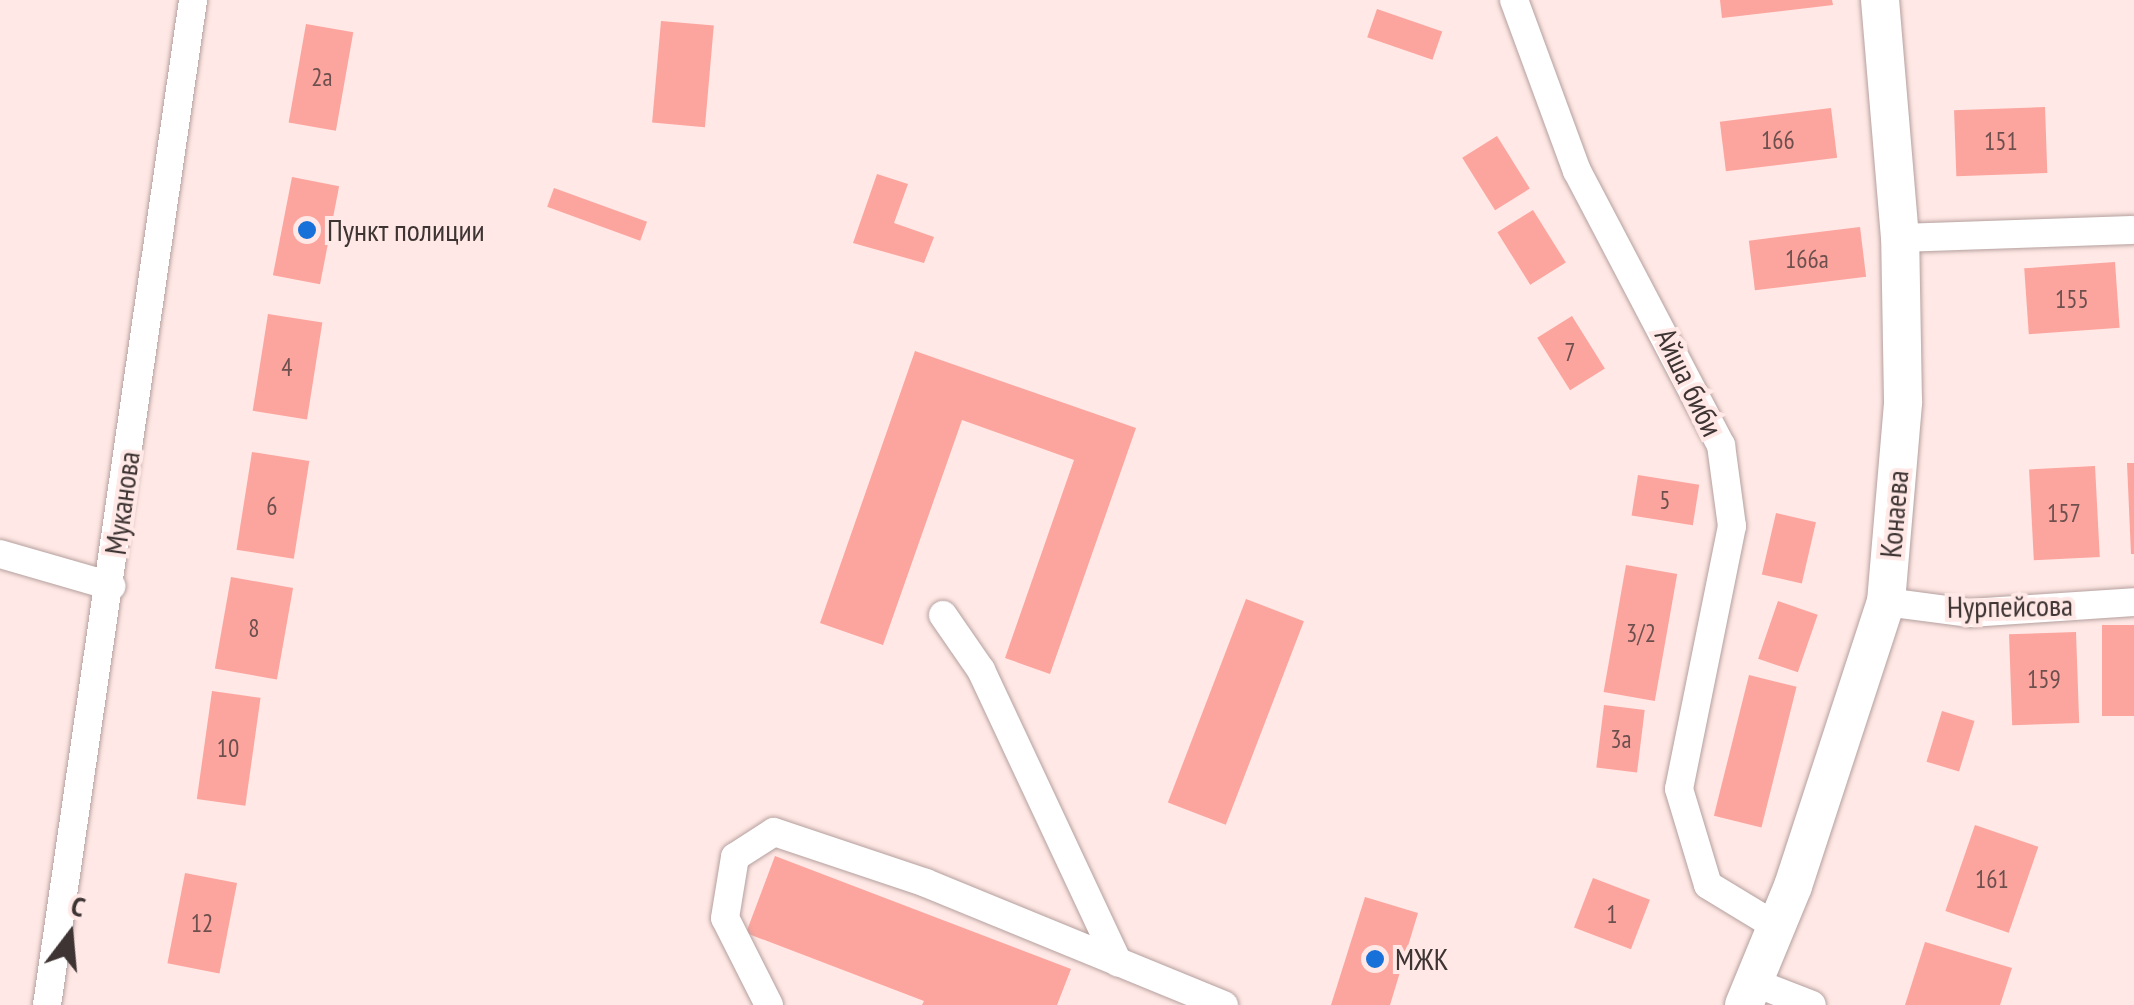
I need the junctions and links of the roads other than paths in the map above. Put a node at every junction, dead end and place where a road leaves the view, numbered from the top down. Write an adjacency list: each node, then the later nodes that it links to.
1 (193, 0): 7 (street, Муканова)
2 (1514, 0): 11 (street, Айша биби)
3 (1880, 0): 5 (main road, Конаева)
4 (2132, 230): 5 (street)
5 (1900, 238): 8 (main road, Конаева)
6 (0, 554): 7 (street)
7 (111, 586): 14 (street, Муканова)
8 (1886, 602): 9 (street, Нурпейсова); 11 (main road, Конаева)
9 (2134, 602)
10 (942, 616): 12 (street)
11 (1777, 927): 13 (main road, Конаева)
12 (1118, 962): 15 (street); 16 (street)
13 (1749, 994): 17 (street)
14 (47, 1005)
15 (769, 1005)
16 (1224, 1005)
17 (1812, 1005)

